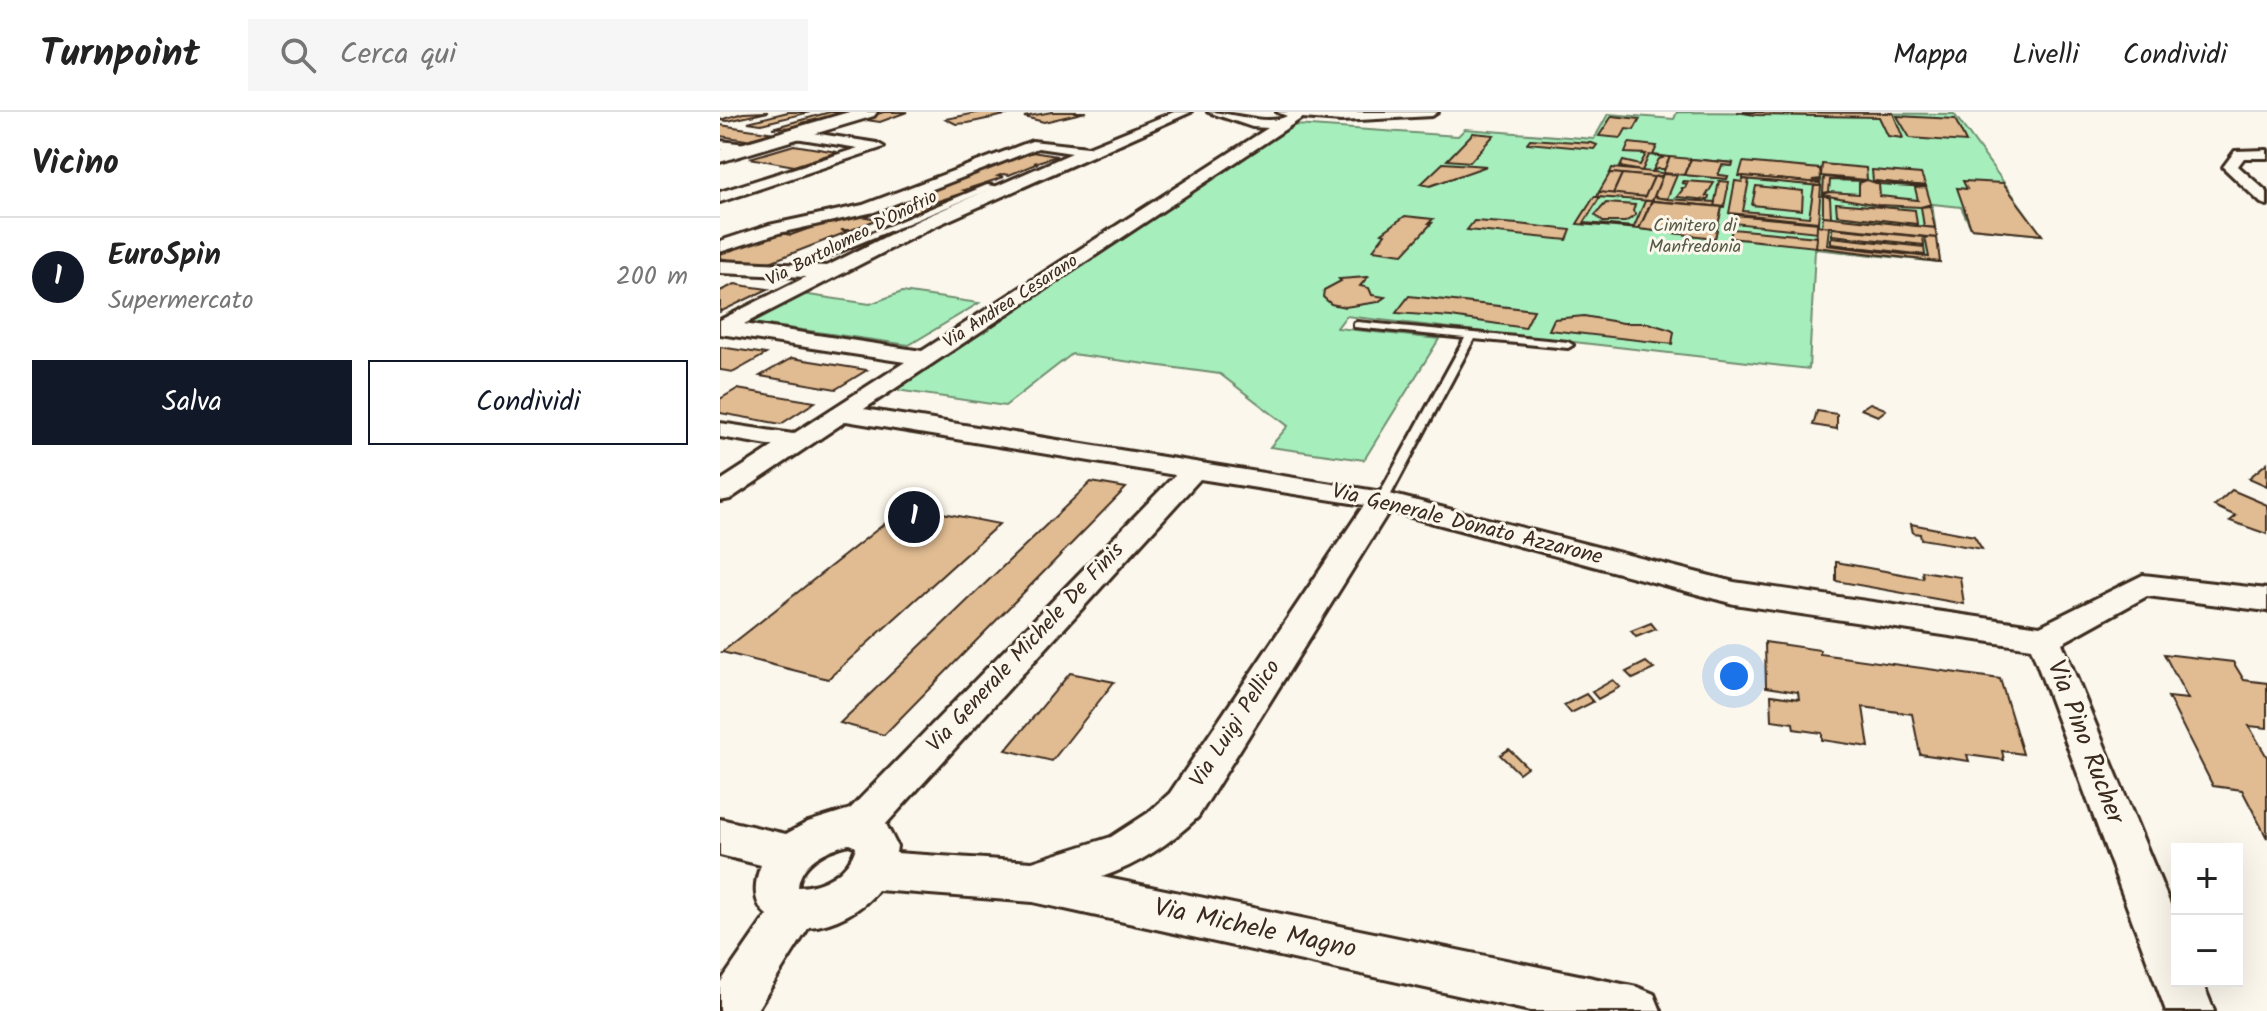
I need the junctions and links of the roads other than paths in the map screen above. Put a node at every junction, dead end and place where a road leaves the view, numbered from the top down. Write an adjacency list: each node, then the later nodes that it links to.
1 (868, 112): 7 (main road)
2 (1214, 112): 4 (street, Via Bartolomeo D'Onofrio); 6 (street)
3 (1432, 112): 5 (street)
4 (1179, 115): 9 (street, Via Bartolomeo D'Onofrio)
5 (1290, 116): 6 (street, Via Andrea Cesarano)
6 (1260, 130): 23 (street, Via Andrea Cesarano)
7 (794, 134): 8 (main road); 11 (street)
8 (721, 148)
9 (1090, 151): 13 (street); 14 (street, Via Bartolomeo D'Onofrio)
10 (2267, 154): 12 (street)
11 (720, 197)
12 (2267, 200)
13 (868, 209): 14 (street); 15 (street)
14 (916, 222): 17 (lane, Via Bartolomeo D'Onofrio); 18 (street, Via Bartolomeo D'Onofrio)
15 (720, 247)
16 (720, 267): 17 (street)
17 (784, 271): 18 (street)
18 (830, 273): 20 (street, Via Bartolomeo D'Onofrio)
19 (1357, 325): 21 (lane)
20 (721, 328): 23 (street)
21 (1471, 336): 22 (lane); 29 (lane)
22 (1568, 345)
23 (925, 358): 24 (street, Via Andrea Cesarano)
24 (841, 413): 26 (street, Via Andrea Cesarano); 27 (street, Via Generale Donato Azzarone)
25 (720, 430): 26 (street)
26 (797, 442): 28 (street, Via Andrea Cesarano)
27 (1194, 470): 29 (street, Via Generale Donato Azzarone); 32 (street, Via Generale Michele De Finis)
28 (720, 493)
29 (1382, 500): 31 (street, Via Generale Donato Azzarone); 36 (street, Via Luigi Pellico)
30 (2267, 600): 31 (street, Via Pino Rucher)
31 (2044, 638): 38 (street, Via Pino Rucher)
32 (858, 827): 34 (street); 35 (street)
33 (720, 837): 34 (street)
34 (792, 854): 37 (street)
35 (869, 870): 36 (street, Via Michele Magno); 37 (street)
36 (1033, 882): 41 (street, Via Michele Magno)
37 (797, 908): 40 (street)
38 (2171, 961)
39 (2181, 987): 42 (street, Via Pino Rucher)
40 (729, 1011)
41 (1637, 1011)
42 (2190, 1011)

